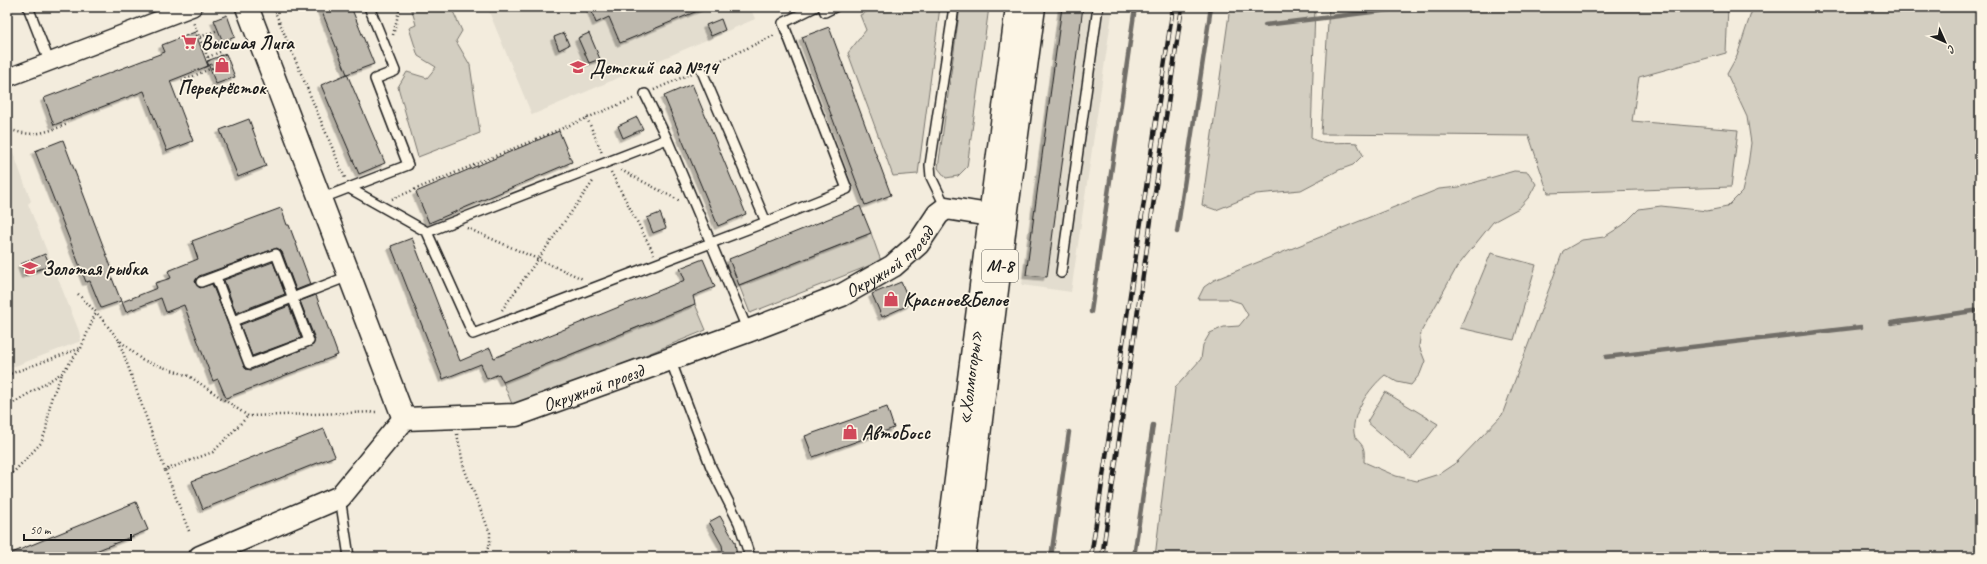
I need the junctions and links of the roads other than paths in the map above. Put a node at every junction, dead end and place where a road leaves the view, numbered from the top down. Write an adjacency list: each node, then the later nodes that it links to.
1 (28, 7): 12 (lane)
2 (247, 7): 18 (main road)
3 (369, 7): 17 (lane)
4 (815, 7): 21 (lane)
5 (823, 7): 6 (lane)
6 (835, 7)
7 (954, 7): 19 (lane)
8 (1017, 7): 20 (main road, «Холмогоры» / М-8)
9 (1034, 7): 38 (main road, «Холмогоры» / М-8)
10 (1098, 7): 24 (lane)
11 (190, 8): 12 (street)
12 (49, 61): 14 (street)
13 (701, 69): 21 (lane)
14 (7, 78)
15 (644, 94): 16 (lane)
16 (667, 140): 22 (lane); 23 (lane)
17 (349, 188): 18 (lane); 22 (lane)
18 (320, 200): 26 (main road)
19 (946, 208): 20 (main road, Окружной проезд); 30 (main road, Окружной проезд)
20 (989, 215): 37 (main road, «Холмогоры» / М-8)
21 (766, 222): 23 (lane)
22 (428, 232): 23 (lane)
23 (711, 244): 30 (lane)
24 (1061, 273)
25 (216, 276): 27 (lane); 28 (lane); 29 (lane)
26 (349, 276): 28 (lane); 32 (main road)
27 (201, 282)
28 (293, 298): 29 (lane); 29 (lane)
29 (233, 321)
30 (748, 331): 31 (main road, Окружной проезд)
31 (670, 359): 32 (main road, Окружной проезд); 36 (lane)
32 (404, 419): 33 (main road)
33 (340, 497): 34 (main road); 35 (lane)
34 (200, 557)
35 (349, 557)
36 (750, 557)
37 (946, 557)
38 (964, 557)

